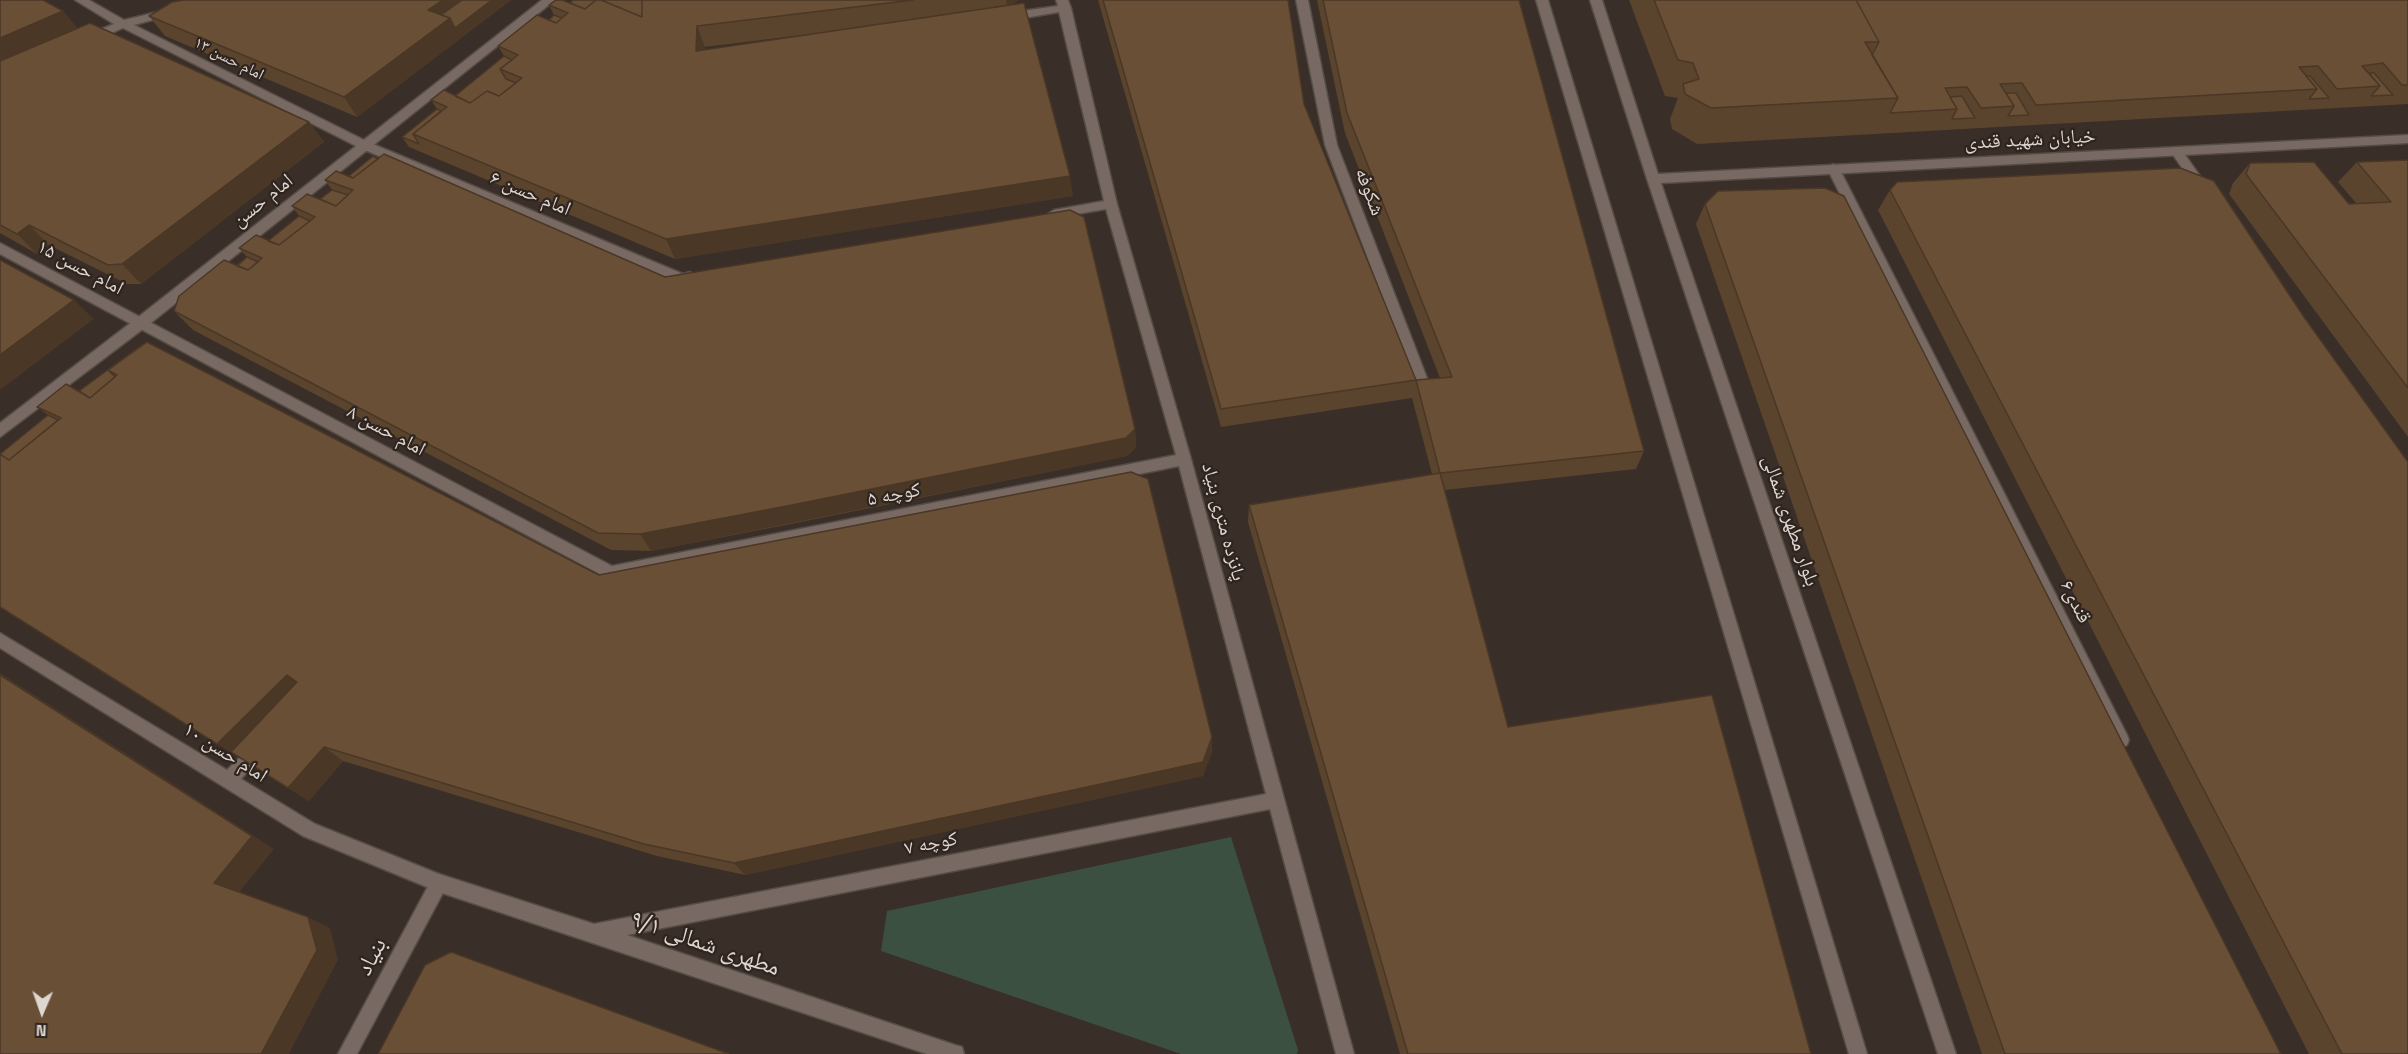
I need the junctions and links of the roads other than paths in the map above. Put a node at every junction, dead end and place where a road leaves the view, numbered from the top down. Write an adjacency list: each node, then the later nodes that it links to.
1 (81, 0): 9 (street, امام حسن ۱۳)
2 (549, 0): 12 (street, امام حسن)
3 (1302, 0): 22 (street, شکوفه)
4 (1542, 0): 36 (street)
5 (1596, 0): 15 (street, بلوار مطهری شمالی)
6 (1063, 4): 8 (street); 17 (street, پانزده متری بنیاد)
7 (187, 8): 9 (street)
8 (996, 18)
9 (123, 24): 10 (street); 12 (street, امام حسن ۱۳)
10 (82, 42)
11 (2408, 139): 13 (street, خیابان شهید قندی)
12 (364, 145): 20 (street, امام حسن ۶); 21 (street, امام حسن)
13 (2177, 152): 14 (street, خیابان شهید قندی); 16 (street)
14 (1833, 168): 15 (street, خیابان شهید قندی); 28 (street, قندی۶)
15 (1653, 179): 37 (street, بلوار مطهری شمالی)
16 (2212, 201)
17 (1111, 204): 18 (street); 24 (street, پانزده متری بنیاد)
18 (1041, 216)
19 (0, 248): 21 (street, امام حسن ۱۵)
20 (705, 275)
21 (142, 322): 23 (street, امام حسن); 25 (street, امام حسن ۸)
22 (1425, 391)
23 (0, 431)
24 (1184, 459): 25 (street, کوچه ۵); 30 (street, پانزده متری بنیاد)
25 (611, 573)
26 (0, 640): 29 (street, امام حسن ۱۰)
27 (275, 732): 29 (street)
28 (2128, 755)
29 (229, 780): 31 (street, امام حسن ۱۰)
30 (1276, 800): 32 (street, کوچه ۷); 35 (street, پانزده متری بنیاد)
31 (439, 883): 32 (street, مطهری شمالی ۹/۱); 33 (street, بنیاد)
32 (595, 933): 34 (street, مطهری شمالی ۹/۱)
33 (347, 1054)
34 (955, 1054)
35 (1345, 1054)
36 (1858, 1054)
37 (1947, 1054)

